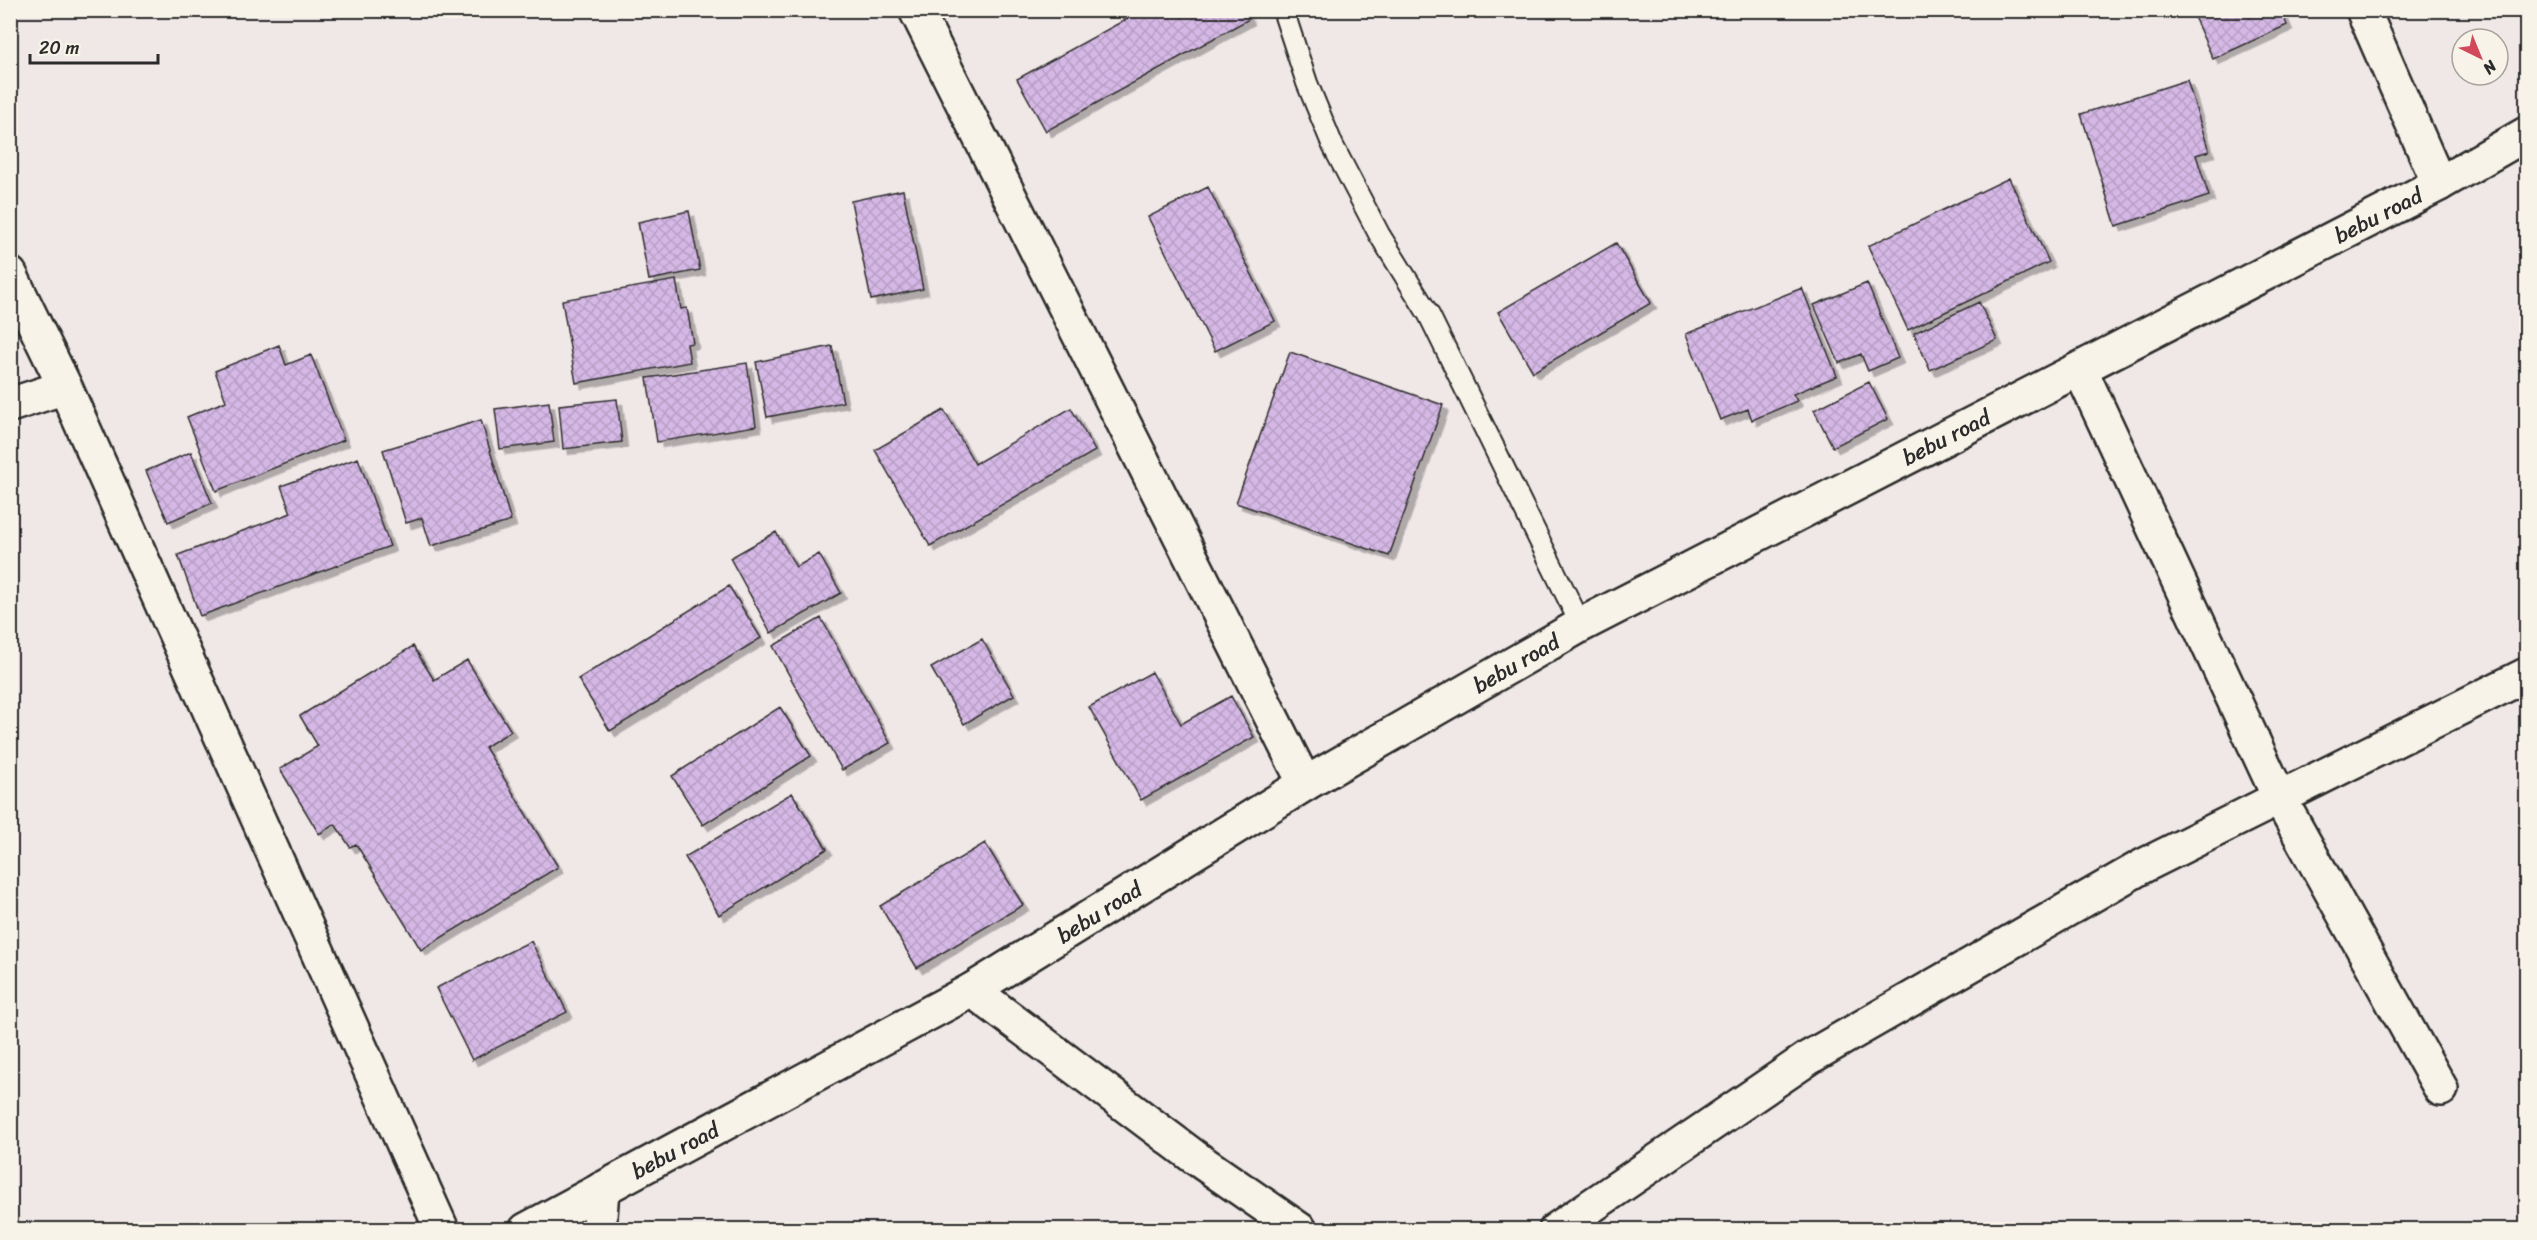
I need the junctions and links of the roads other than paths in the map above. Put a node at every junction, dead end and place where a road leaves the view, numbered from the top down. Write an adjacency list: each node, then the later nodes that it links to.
1 (916, 10): 12 (street)
2 (1283, 10): 10 (lane)
3 (2363, 10): 5 (street)
4 (2526, 134): 5 (street, bebu road)
5 (2439, 184): 7 (street, bebu road)
6 (10, 273): 8 (street)
7 (2080, 369): 10 (street, bebu road); 13 (street)
8 (65, 387): 9 (street); 17 (street)
9 (10, 405)
10 (1581, 626): 12 (street, bebu road)
11 (2526, 675): 13 (street)
12 (1305, 784): 14 (street, bebu road)
13 (2280, 799): 15 (street); 21 (street)
14 (972, 990): 16 (street, bebu road); 20 (street)
15 (2441, 1089)
16 (602, 1189): 18 (street, bebu road); 19 (street)
17 (442, 1230)
18 (526, 1230)
19 (598, 1230)
20 (1300, 1230)
21 (1556, 1230)

